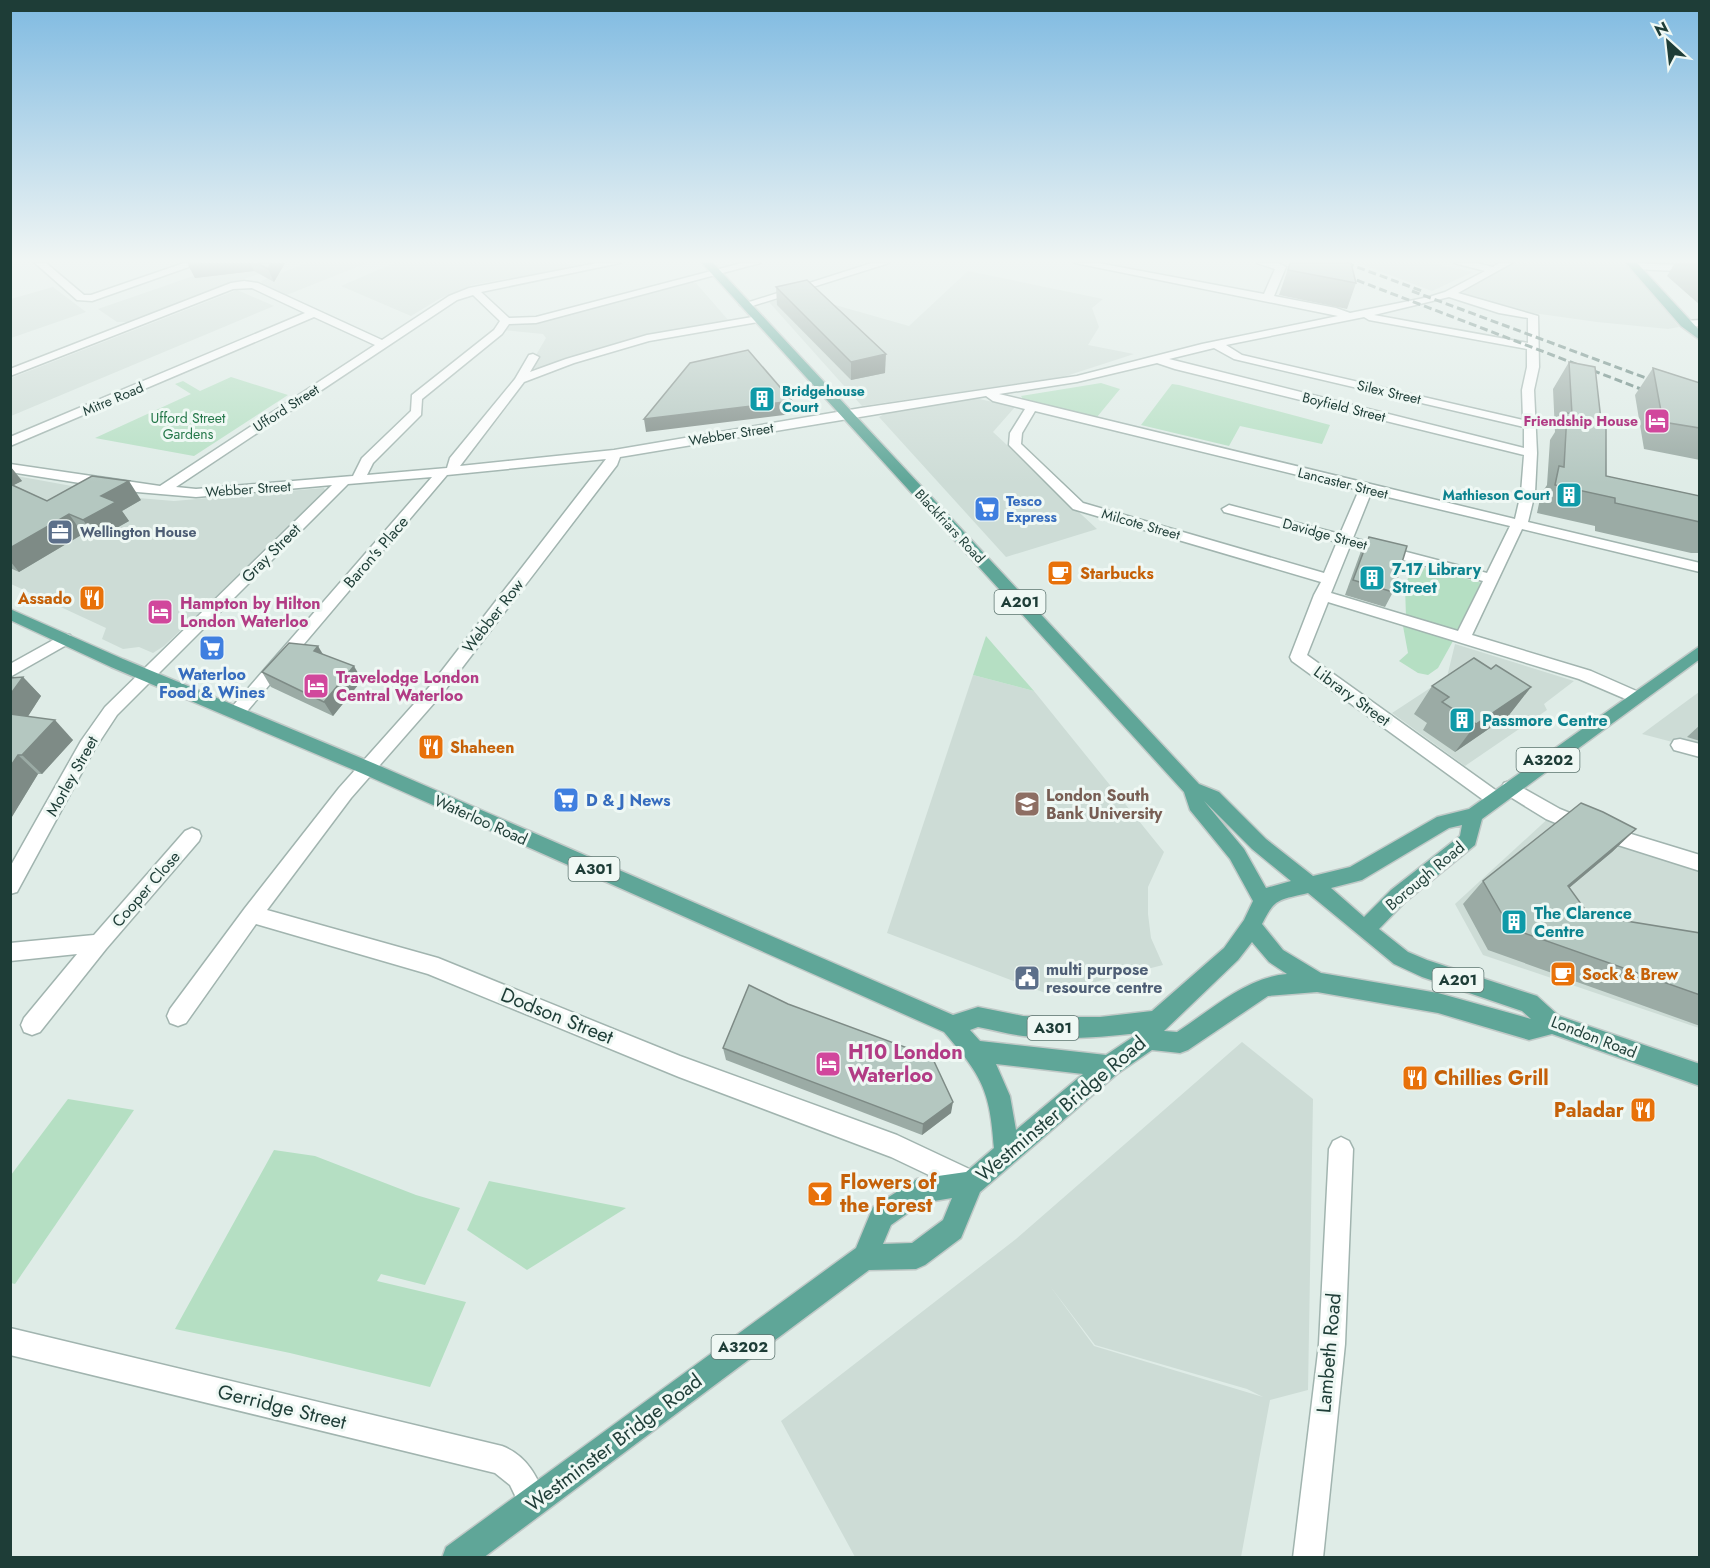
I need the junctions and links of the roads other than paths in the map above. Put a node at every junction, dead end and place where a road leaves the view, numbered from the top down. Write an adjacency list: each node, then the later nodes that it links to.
1 (104, 336): 16 (street)
2 (259, 336): 22 (street, Mitre Road)
3 (366, 336): 11 (street)
4 (395, 336): 11 (street, Ufford Street)
5 (493, 336): 27 (street, Gray Street)
6 (657, 336): 17 (street)
7 (775, 336): 20 (main road, Blackfriars Road / A201)
8 (1255, 336): 12 (street, Webber Street)
9 (1472, 336): 13 (street)
10 (1532, 336): 13 (street)
11 (383, 344): 29 (street, Ufford Street)
12 (1216, 344): 15 (street, Webber Street); 21 (street, Silex Street)
13 (1532, 348): 21 (street)
14 (532, 357): 17 (street, Baron's Place)
15 (1158, 359): 18 (street, Webber Street); 23 (street, Boyfield Street)
16 (10, 373)
17 (520, 380): 26 (street, Baron's Place)
18 (988, 392): 19 (street, Lancaster Street); 20 (street, Webber Street)
19 (1032, 407): 28 (street, Lancaster Street); 34 (street, Milcote Street)
20 (846, 414): 24 (street, Webber Street); 48 (main road, Blackfriars Road / A201)
21 (1531, 425): 23 (street)
22 (10, 442)
23 (1531, 453): 31 (street)
24 (614, 454): 26 (street, Webber Street); 47 (street, Webber Row)
25 (10, 468): 29 (street, Webber Street)
26 (448, 472): 27 (street, Webber Street); 44 (street, Baron's Place)
27 (351, 480): 29 (street, Webber Street); 42 (street, Gray Street)
28 (1366, 488): 31 (street, Lancaster Street); 32 (street, Library Street)
29 (160, 491)
30 (1229, 509): 32 (street, Davidge Street)
31 (1520, 524): 33 (street, Lancaster Street); 35 (street)
32 (1344, 539): 34 (street, Library Street); 35 (street, Davidge Street)
33 (1700, 568)
34 (1328, 579): 36 (street, Library Street)
35 (1492, 579): 39 (street)
36 (1321, 596): 39 (street); 49 (street, Library Street)
37 (10, 614): 38 (main road, Waterloo Road / A301)
38 (64, 639): 41 (street); 42 (main road, Waterloo Road / A301)
39 (1462, 639): 43 (street)
40 (1700, 651): 43 (main road, Borough Road / A3202)
41 (10, 672)
42 (146, 675): 44 (main road, Waterloo Road / A301); 54 (street, Morley Street)
43 (1635, 697): 49 (main road, Borough Road / A3202)
44 (237, 712): 47 (main road, Waterloo Road / A301)
45 (1680, 745): 46 (street)
46 (1700, 751)
47 (367, 768): 56 (street, Webber Row); 65 (main road, Waterloo Road / A301)
48 (1193, 789): 53 (main road, Blackfriars Road / A201); 55 (main road, Blackfriars Road / A201)
49 (1502, 794): 50 (main road, Borough Road / A3202); 52 (street)
50 (1474, 815): 53 (main road, Borough Road / A3202); 58 (main road, Borough Road)
51 (192, 836): 59 (street, Cooper Close)
52 (1700, 863)
53 (1309, 885): 55 (main road, A3202); 58 (main road, A201)
54 (10, 886)
55 (1263, 901): 57 (main road, Westminster Bridge Road)
56 (252, 914): 62 (street); 72 (street, Dodson Street)
57 (1251, 926): 61 (main road); 66 (main road, Westminster Bridge Road)
58 (1365, 930): 63 (main road, London Road / A201)
59 (99, 943): 60 (street, Cooper Close); 64 (street, Cooper Close)
60 (10, 952)
61 (1317, 982): 63 (main road, A201); 66 (main road)
62 (178, 1016)
63 (1552, 1024): 69 (main road, London Road / A201)
64 (32, 1025)
65 (952, 1025): 66 (main road, A301); 67 (main road, Waterloo Road / A301)
66 (1153, 1030): 68 (main road, Westminster Bridge Road)
67 (975, 1051): 68 (main road); 71 (main road, Waterloo Road / A301)
68 (1109, 1066): 71 (main road, Westminster Bridge Road)
69 (1700, 1076)
70 (1341, 1149): 77 (street, Lambeth Road)
71 (1006, 1153): 72 (main road, Westminster Bridge Road)
72 (971, 1183): 73 (main road); 73 (main road, Westminster Bridge Road)
73 (865, 1257): 75 (main road, Westminster Bridge Road / A3202)
74 (10, 1341): 75 (street, Gerridge Street)
75 (533, 1502): 76 (main road, Westminster Bridge Road / A3202)
76 (457, 1557)
77 (1308, 1557)

